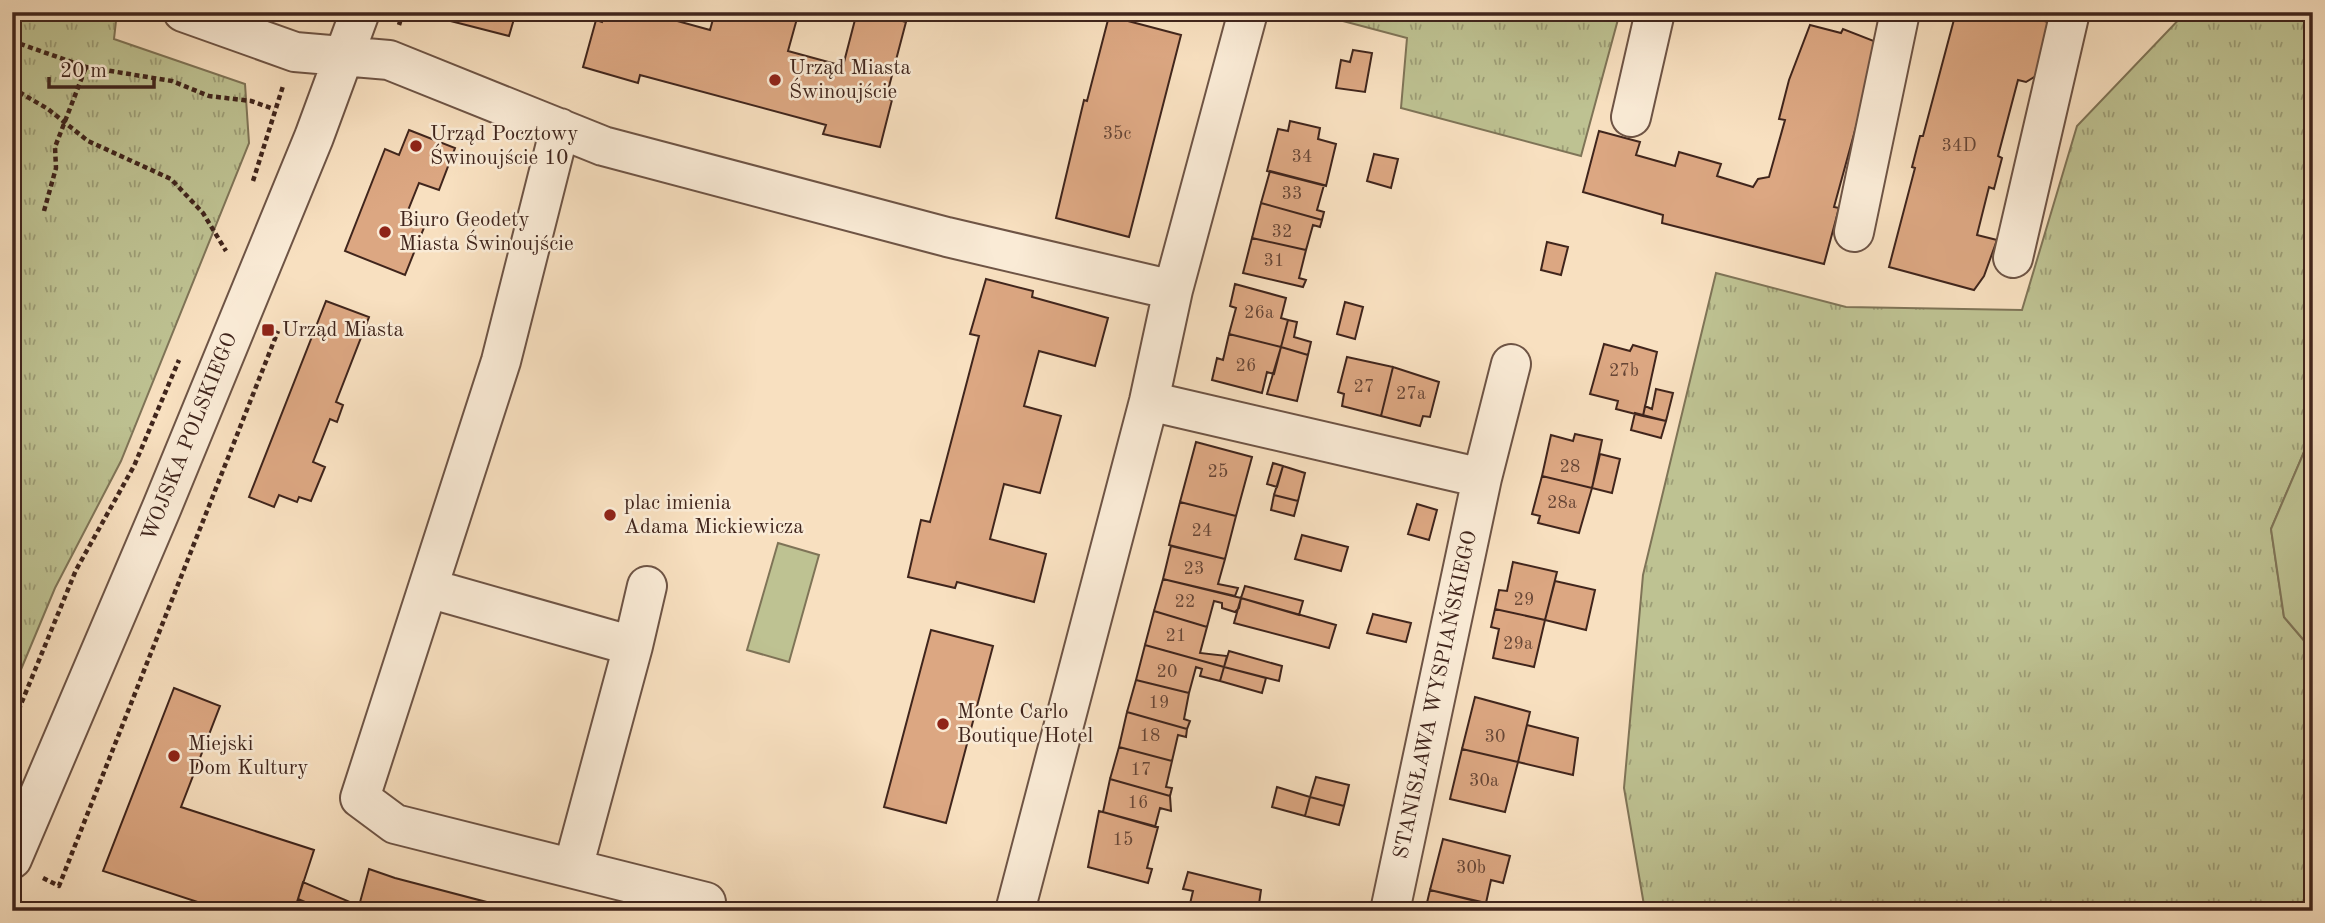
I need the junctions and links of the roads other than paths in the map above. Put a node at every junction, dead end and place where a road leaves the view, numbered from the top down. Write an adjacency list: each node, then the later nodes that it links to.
1 (183, 12): 7 (street)
2 (360, 12): 7 (street, WOJSKA POLSKIEGO)
3 (1248, 12): 12 (street)
4 (1655, 12): 8 (street)
5 (1900, 12): 10 (street)
6 (2070, 12): 11 (street)
7 (345, 54): 9 (street); 19 (street, WOJSKA POLSKIEGO)
8 (1632, 117)
9 (560, 128): 12 (street); 17 (street)
10 (1854, 232)
11 (2013, 258)
12 (1173, 290): 14 (street)
13 (1511, 364): 15 (street, STANISŁAWA WYSPIAŃSKIEGO)
14 (1149, 401): 15 (street); 22 (street)
15 (1482, 478): 23 (street, STANISŁAWA WYSPIAŃSKIEGO)
16 (647, 586): 18 (street)
17 (428, 588): 18 (street); 20 (street)
18 (633, 646): 20 (street)
19 (24, 866)
20 (573, 869): 21 (street)
21 (706, 902)
22 (1015, 911)
23 (1390, 911)

